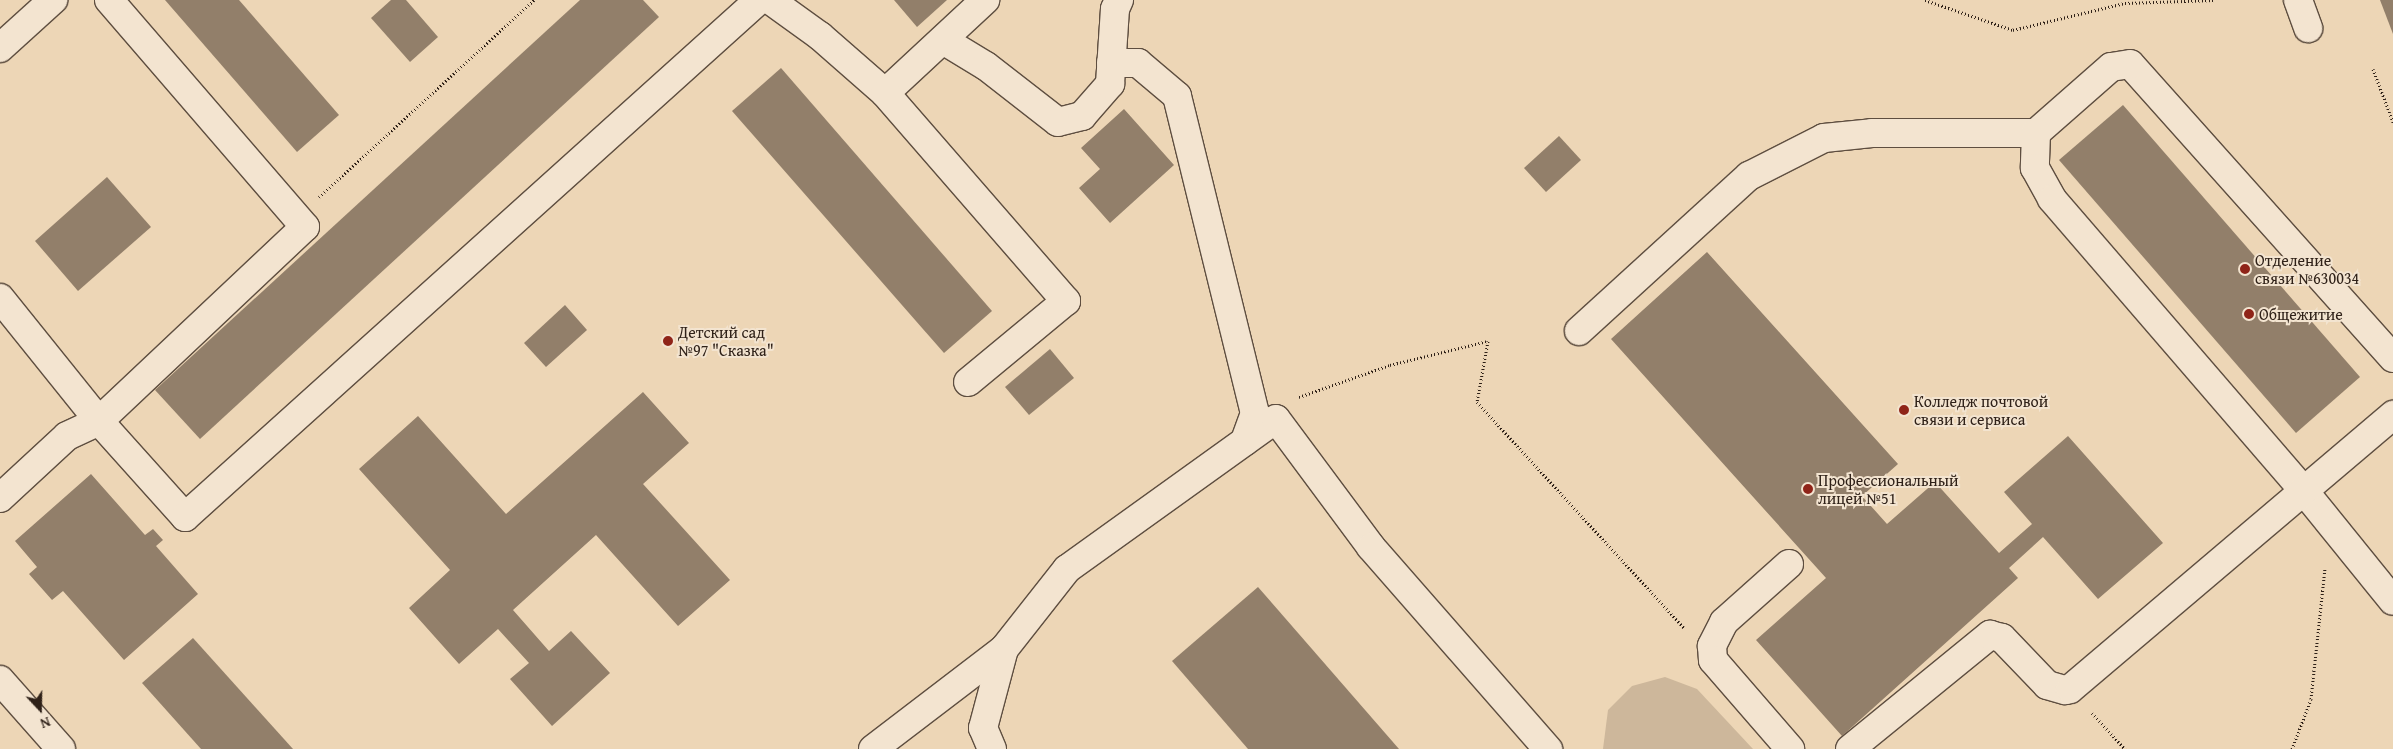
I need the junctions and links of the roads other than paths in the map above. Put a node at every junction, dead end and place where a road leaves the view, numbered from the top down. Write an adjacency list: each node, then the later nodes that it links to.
1 (53, 0): 10 (street)
2 (109, 0): 19 (street)
3 (760, 0): 19 (street)
4 (770, 0): 12 (street)
5 (985, 0): 9 (street)
6 (1120, 0): 11 (street)
7 (2298, 0): 8 (street)
8 (2308, 28)
9 (943, 40): 11 (street); 12 (street)
10 (0, 48)
11 (1111, 63): 20 (street)
12 (885, 93): 17 (street)
13 (2036, 133): 15 (street); 16 (street); 21 (street)
14 (0, 298): 19 (street)
15 (1579, 331)
16 (2393, 358)
17 (968, 382)
18 (2393, 415): 21 (street)
19 (99, 421): 22 (street)
20 (1245, 441): 25 (street); 30 (street)
21 (2304, 491): 24 (street); 32 (street)
22 (0, 498)
23 (1790, 564): 31 (street)
24 (2393, 601)
25 (1004, 649): 28 (street); 29 (street)
26 (0, 680): 27 (street)
27 (62, 749)
28 (873, 749)
29 (992, 749)
30 (1548, 749)
31 (1790, 749)
32 (1850, 749)

